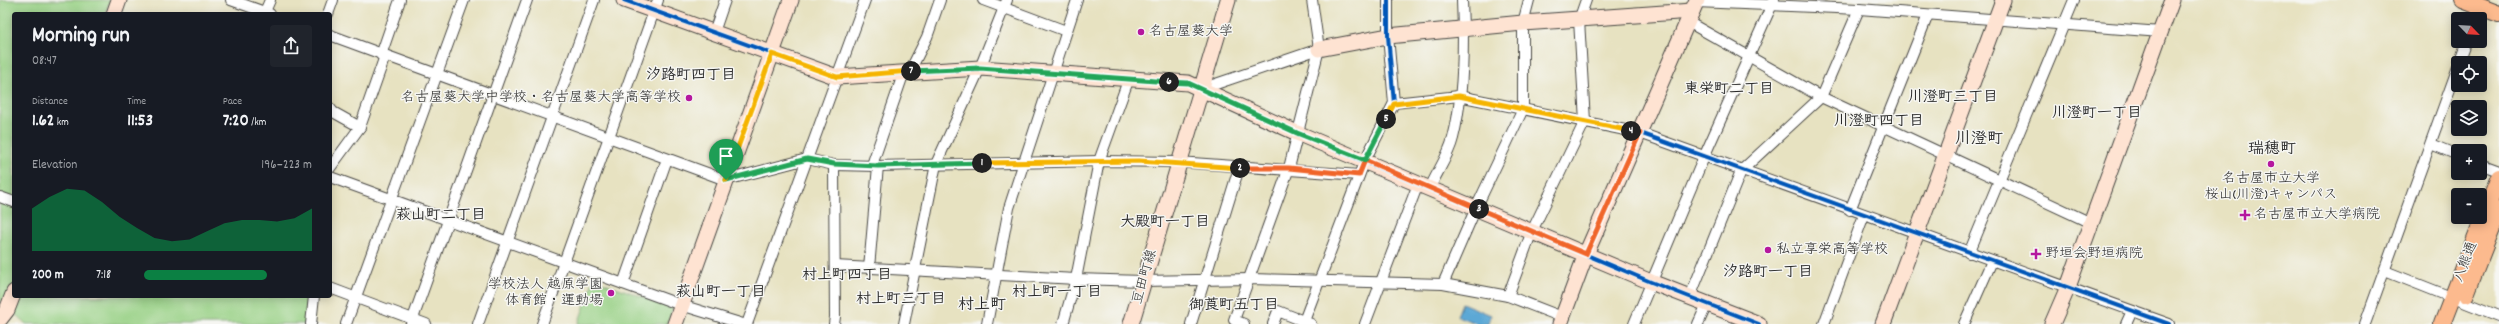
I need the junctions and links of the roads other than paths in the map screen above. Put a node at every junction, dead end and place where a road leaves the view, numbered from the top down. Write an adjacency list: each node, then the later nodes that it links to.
1 (119, 0): 31 (street)
2 (231, 0): 32 (street)
3 (270, 0): 33 (street)
4 (333, 0): 34 (street)
5 (400, 0): 51 (street)
6 (464, 0): 56 (street)
7 (527, 0): 61 (street)
8 (594, 0): 67 (street)
9 (624, 0): 28 (street)
10 (725, 0): 45 (street)
11 (791, 0): 50 (street)
12 (864, 0): 57 (street)
13 (940, 0): 54 (street)
14 (983, 0): 27 (street)
15 (1077, 0): 44 (street)
16 (1228, 0): 60 (street, 豆田町線)
17 (1312, 0): 49 (street)
18 (1388, 0): 47 (street)
19 (1462, 0): 43 (street)
20 (1529, 0): 41 (street)
21 (1586, 0): 39 (street)
22 (2002, 0): 40 (street)
23 (2074, 0): 42 (street)
24 (2172, 0): 46 (street)
25 (2463, 0): 35 (main road)
26 (1773, 2): 29 (street); 30 (street); 52 (street)
27 (1006, 4): 44 (street); 53 (street)
28 (656, 5): 45 (street); 73 (street)
29 (1693, 9): 39 (street); 52 (street); 72 (street)
30 (1859, 9): 38 (street); 63 (street)
31 (115, 12)
32 (264, 12)
33 (267, 12)
34 (329, 12)
35 (2476, 12)
36 (2487, 13): 37 (main road)
37 (2499, 14)
38 (1928, 15): 40 (street); 69 (street)
39 (1580, 20): 41 (street); 68 (street)
40 (1995, 21): 42 (street); 76 (street)
41 (1522, 23): 43 (street); 65 (street)
42 (2064, 24): 46 (street); 97 (street)
43 (1463, 29): 47 (street); 62 (street)
44 (1066, 31): 55 (street)
45 (714, 32): 50 (street)
46 (2161, 32): 107 (street)
47 (1388, 36): 49 (street); 64 (street)
48 (332, 37): 51 (street)
49 (1319, 49): 60 (street); 71 (street)
50 (772, 54): 57 (street); 96 (street)
51 (383, 55): 56 (street); 70 (street)
52 (1748, 56): 63 (street); 77 (street)
53 (980, 68): 54 (street); 55 (street); 85 (street)
54 (907, 72): 57 (street); 87 (street)
55 (1052, 72): 58 (street); 82 (street)
56 (437, 74): 61 (street); 100 (street)
57 (837, 77): 79 (street)
58 (1129, 78): 60 (street); 81 (street)
59 (2451, 86): 74 (street)
60 (1201, 89): 71 (street); 83 (street, 豆田町線)
61 (493, 94): 67 (street); 106 (street)
62 (1459, 96): 64 (street); 65 (street); 98 (street)
63 (1821, 97): 69 (street); 91 (street)
64 (1394, 104): 80 (street)
65 (1523, 109): 68 (street); 102 (street)
66 (332, 111): 70 (street)
67 (553, 116): 73 (street); 110 (street)
68 (1585, 121): 72 (street); 108 (street)
69 (1883, 126): 76 (street); 103 (street)
70 (360, 127): 86 (street)
71 (1297, 133): 80 (street); 90 (street)
72 (1640, 133): 77 (street); 112 (street)
73 (609, 137): 78 (street); 114 (street)
74 (2430, 144): 75 (street); 118 (street)
75 (2451, 152)
76 (1945, 154): 97 (street); 109 (street)
77 (1704, 158): 91 (street); 126 (street)
78 (667, 159): 96 (street); 127 (street)
79 (807, 159): 84 (street); 96 (street); 152 (street)
80 (1365, 160): 93 (street); 98 (street)
81 (1099, 161): 82 (street); 83 (street); 120 (street)
82 (1023, 162): 85 (street); 119 (street)
83 (1178, 162): 89 (street); 123 (street, 豆田町線)
84 (834, 164): 87 (street); 115 (street)
85 (936, 164): 87 (street); 117 (street)
86 (332, 165)
87 (875, 166): 116 (street)
88 (2487, 167): 92 (street)
89 (1239, 168): 90 (street); 122 (street)
90 (1289, 168): 93 (street); 121 (street)
91 (1741, 171): 103 (street); 133 (street)
92 (2499, 171)
93 (1359, 175): 124 (street)
94 (2499, 177): 136 (main road, 八熊通)
95 (332, 179): 100 (street)
96 (726, 180): 138 (street)
97 (2000, 180): 107 (street); 111 (street)
98 (1424, 186): 102 (street); 125 (street)
99 (0, 197): 101 (street)
100 (391, 200): 106 (street); 135 (street)
101 (12, 201)
102 (1476, 208): 108 (street); 128 (street)
103 (1850, 210): 105 (street)
104 (2499, 210): 136 (main road, 八熊通)
105 (1864, 215): 109 (street); 165 (street)
106 (448, 220): 110 (street); 143 (street)
107 (2091, 223): 129 (street)
108 (1532, 231): 112 (street); 132 (street)
109 (1916, 234): 111 (street); 166 (street)
110 (507, 242): 114 (street); 148 (street)
111 (1970, 253): 113 (street)
112 (1586, 254): 126 (street); 142 (street)
113 (1992, 261): 129 (street); 167 (street)
114 (563, 262): 127 (street); 149 (street)
115 (835, 266): 116 (street); 153 (street)
116 (869, 268): 117 (street)
117 (915, 270): 119 (street); 154 (street)
118 (2385, 271): 136 (street); 171 (street)
119 (997, 275): 120 (street); 155 (street)
120 (1076, 279): 123 (street); 156 (street)
121 (1250, 279): 122 (street); 124 (street); 159 (street)
122 (1205, 280): 123 (street); 158 (street)
123 (1143, 281): 157 (street, 豆田町線)
124 (1319, 281): 125 (street); 144 (street)
125 (1382, 282): 128 (street); 161 (street)
126 (1651, 282): 133 (street); 162 (street)
127 (623, 284): 138 (street)
128 (1444, 284): 132 (street)
129 (2068, 287): 139 (street); 168 (street)
130 (332, 289): 135 (street)
131 (12, 296): 140 (street)
132 (1508, 296): 142 (street)
133 (1690, 297): 137 (street)
134 (314, 298): 145 (street)
135 (355, 298): 143 (street); 146 (street)
136 (2458, 300): 141 (street); 172 (main road, 八熊通); 173 (main road, 八熊通)
137 (1707, 304): 163 (street); 164 (street)
138 (681, 305): 150 (street); 151 (street)
139 (2132, 311): 169 (street); 170 (street)
140 (3, 312)
141 (2499, 316)
142 (1561, 320)
143 (412, 322): 147 (street)
144 (1307, 323): 160 (street)
145 (311, 324)
146 (346, 324)
147 (426, 324)
148 (478, 324)
149 (542, 324)
150 (675, 324)
151 (743, 324)
152 (747, 324)
153 (834, 324)
154 (904, 324)
155 (987, 324)
156 (1063, 324)
157 (1131, 324)
158 (1191, 324)
159 (1244, 324)
160 (1273, 324)
161 (1365, 324)
162 (1634, 324)
163 (1698, 324)
164 (1758, 324)
165 (1824, 324)
166 (1883, 324)
167 (1964, 324)
168 (2052, 324)
169 (2126, 324)
170 (2169, 324)
171 (2365, 324)
172 (2442, 324)
173 (2454, 324)

